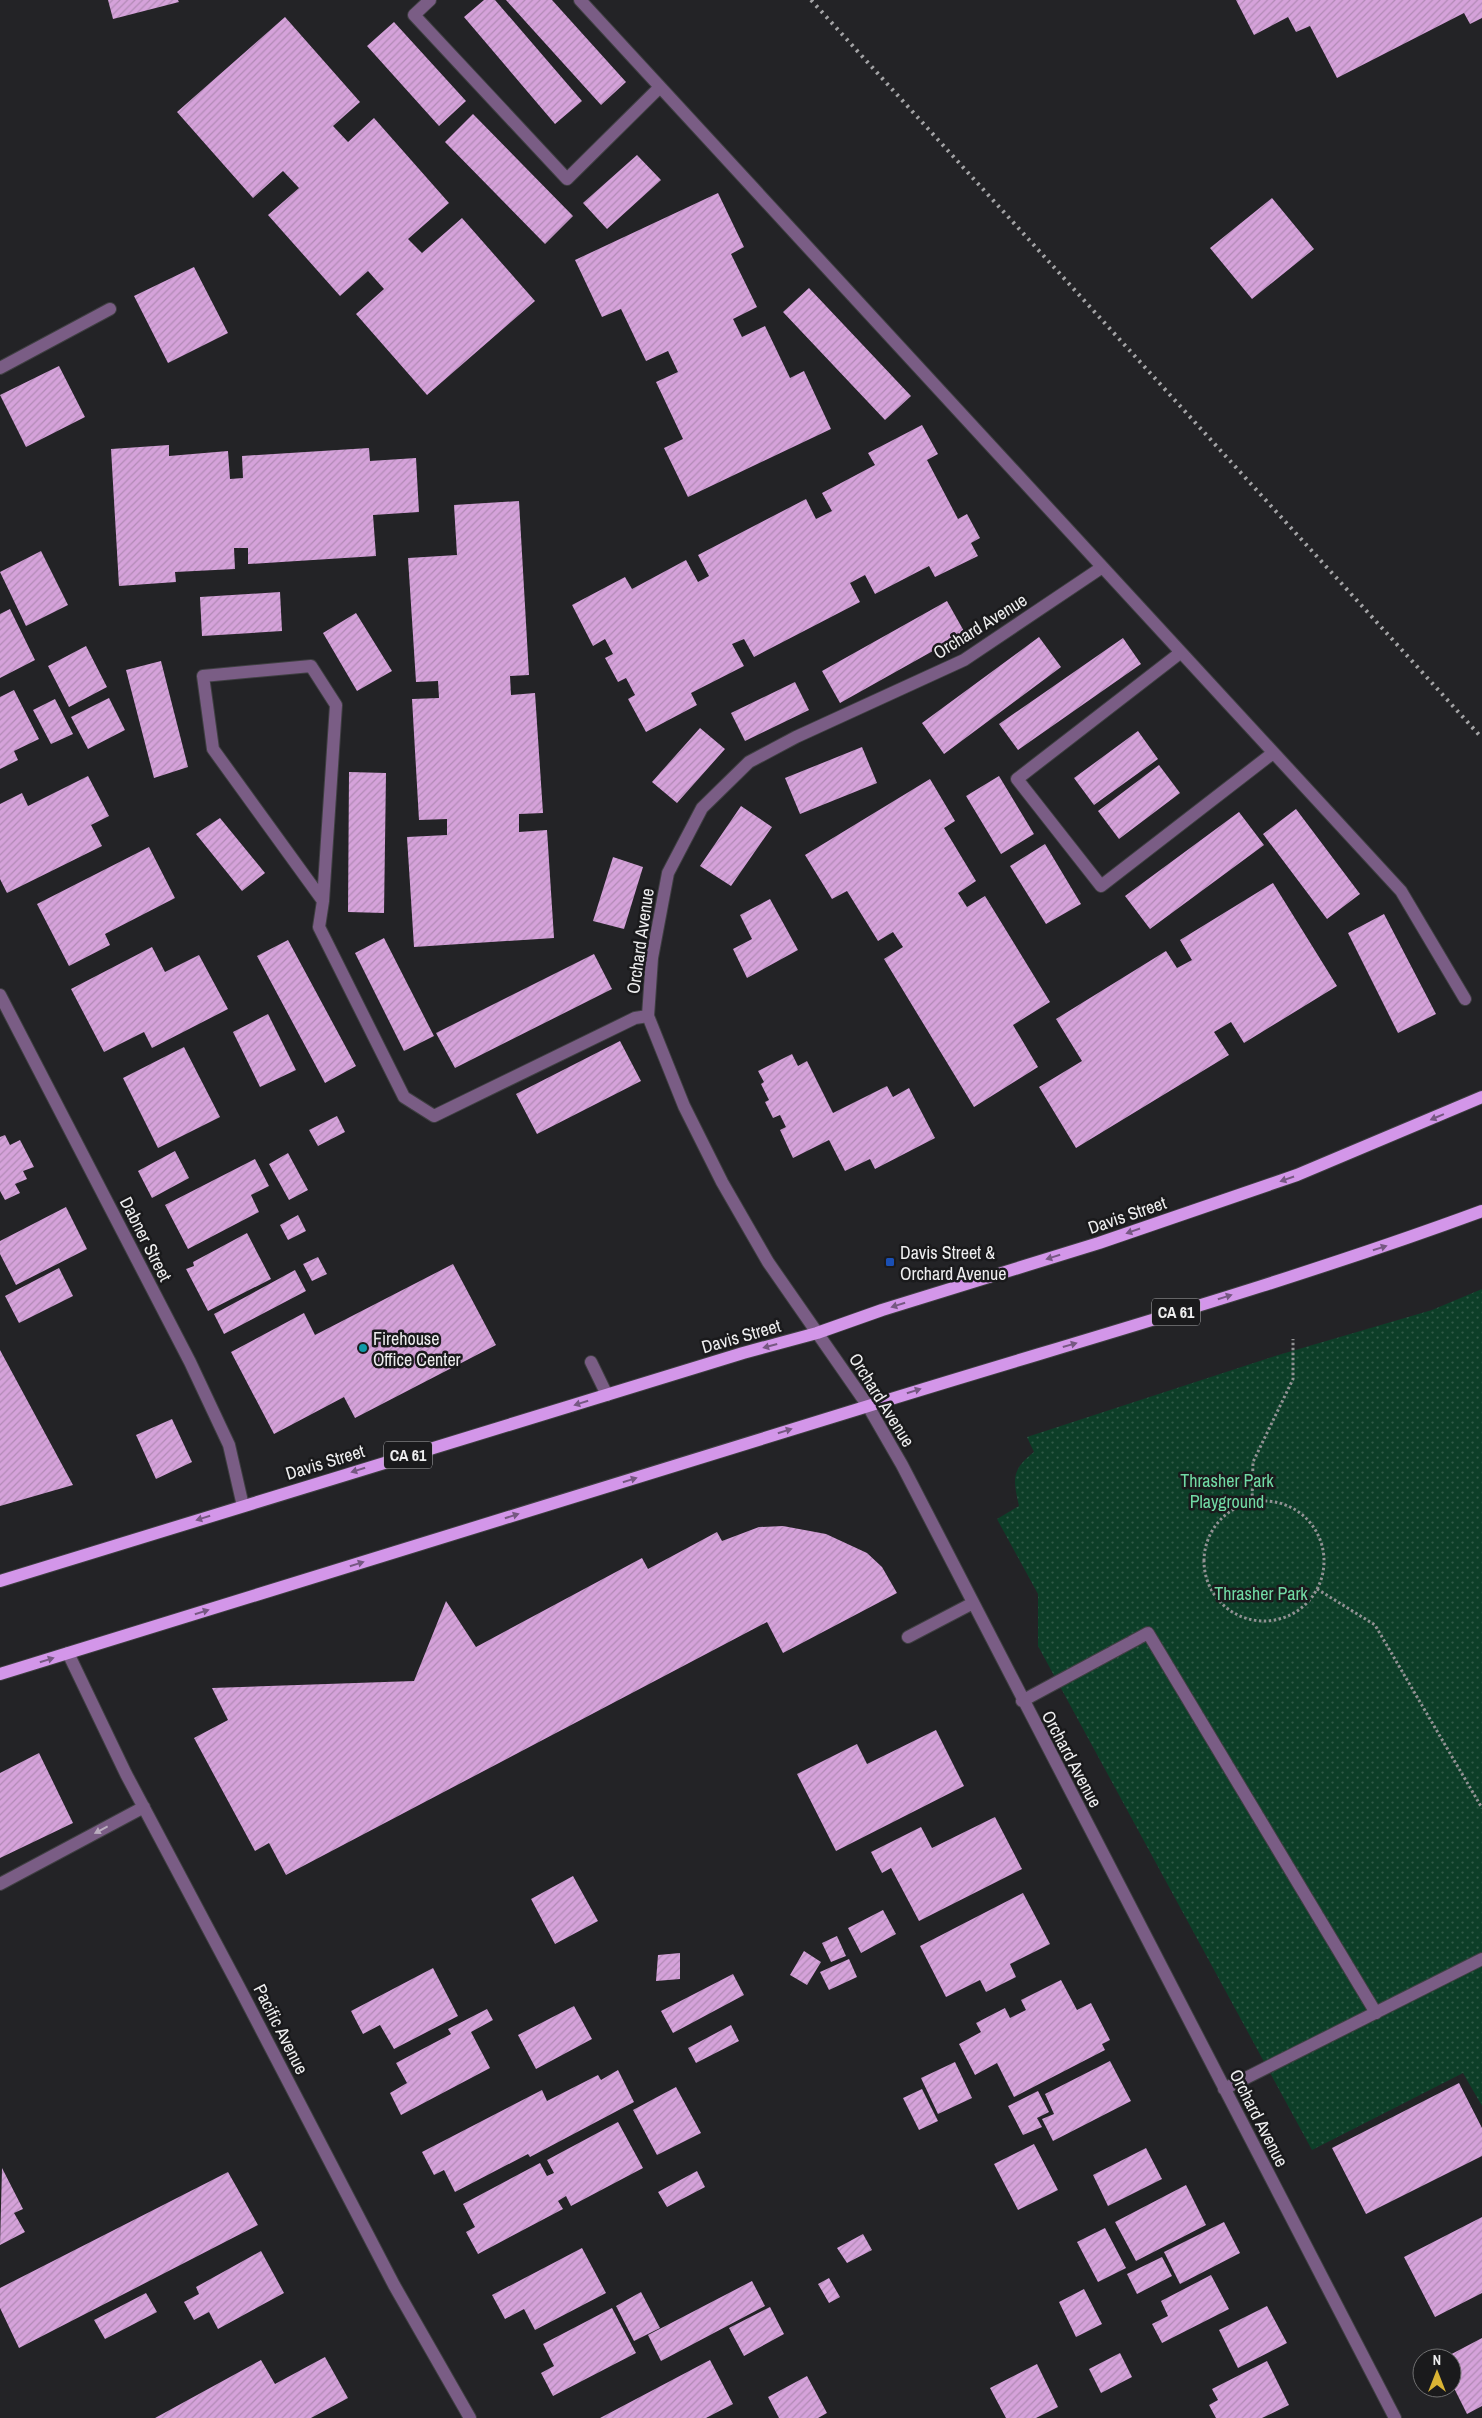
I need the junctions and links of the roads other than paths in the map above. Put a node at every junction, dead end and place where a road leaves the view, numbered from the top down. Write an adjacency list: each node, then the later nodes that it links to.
1 (430, 0): 3 (street)
2 (580, 0): 3 (street)
3 (660, 87): 6 (street)
4 (110, 309): 5 (street)
5 (0, 368)
6 (1101, 568): 7 (street); 12 (street, Orchard Avenue)
7 (1180, 653): 8 (street); 8 (street)
8 (1273, 753): 11 (street)
9 (323, 901): 9 (street); 12 (street)
10 (0, 995): 19 (street, Dabner Street)
11 (1465, 999)
12 (648, 1016): 15 (street, Orchard Avenue)
13 (1482, 1097): 15 (main road, Davis Street / CA 61, one-way to 15)
14 (1482, 1211): 18 (main road, CA 61, one-way to 14)
15 (817, 1333): 17 (main road, Davis Street / CA 61, one-way to 17); 18 (street, Orchard Avenue)
16 (592, 1362): 17 (street)
17 (607, 1395): 19 (main road, Davis Street / CA 61, one-way to 19)
18 (868, 1406): 21 (street, Orchard Avenue); 23 (main road, CA 61, one-way to 18)
19 (243, 1506): 20 (main road, Davis Street / CA 61, one-way to 20)
20 (0, 1581)
21 (973, 1603): 22 (street); 25 (street, Orchard Avenue)
22 (908, 1637)
23 (68, 1653): 24 (main road, CA 61, one-way to 23); 26 (street, Pacific Avenue)
24 (0, 1674)
25 (1022, 1701): 29 (street); 30 (street, Orchard Avenue)
26 (144, 1808): 27 (street, one-way to 27); 31 (street, Pacific Avenue)
27 (0, 1884)
28 (1482, 1959): 29 (street)
29 (1376, 2013): 30 (street)
30 (1224, 2089): 32 (street, Orchard Avenue)
31 (470, 2418)
32 (1395, 2418)

